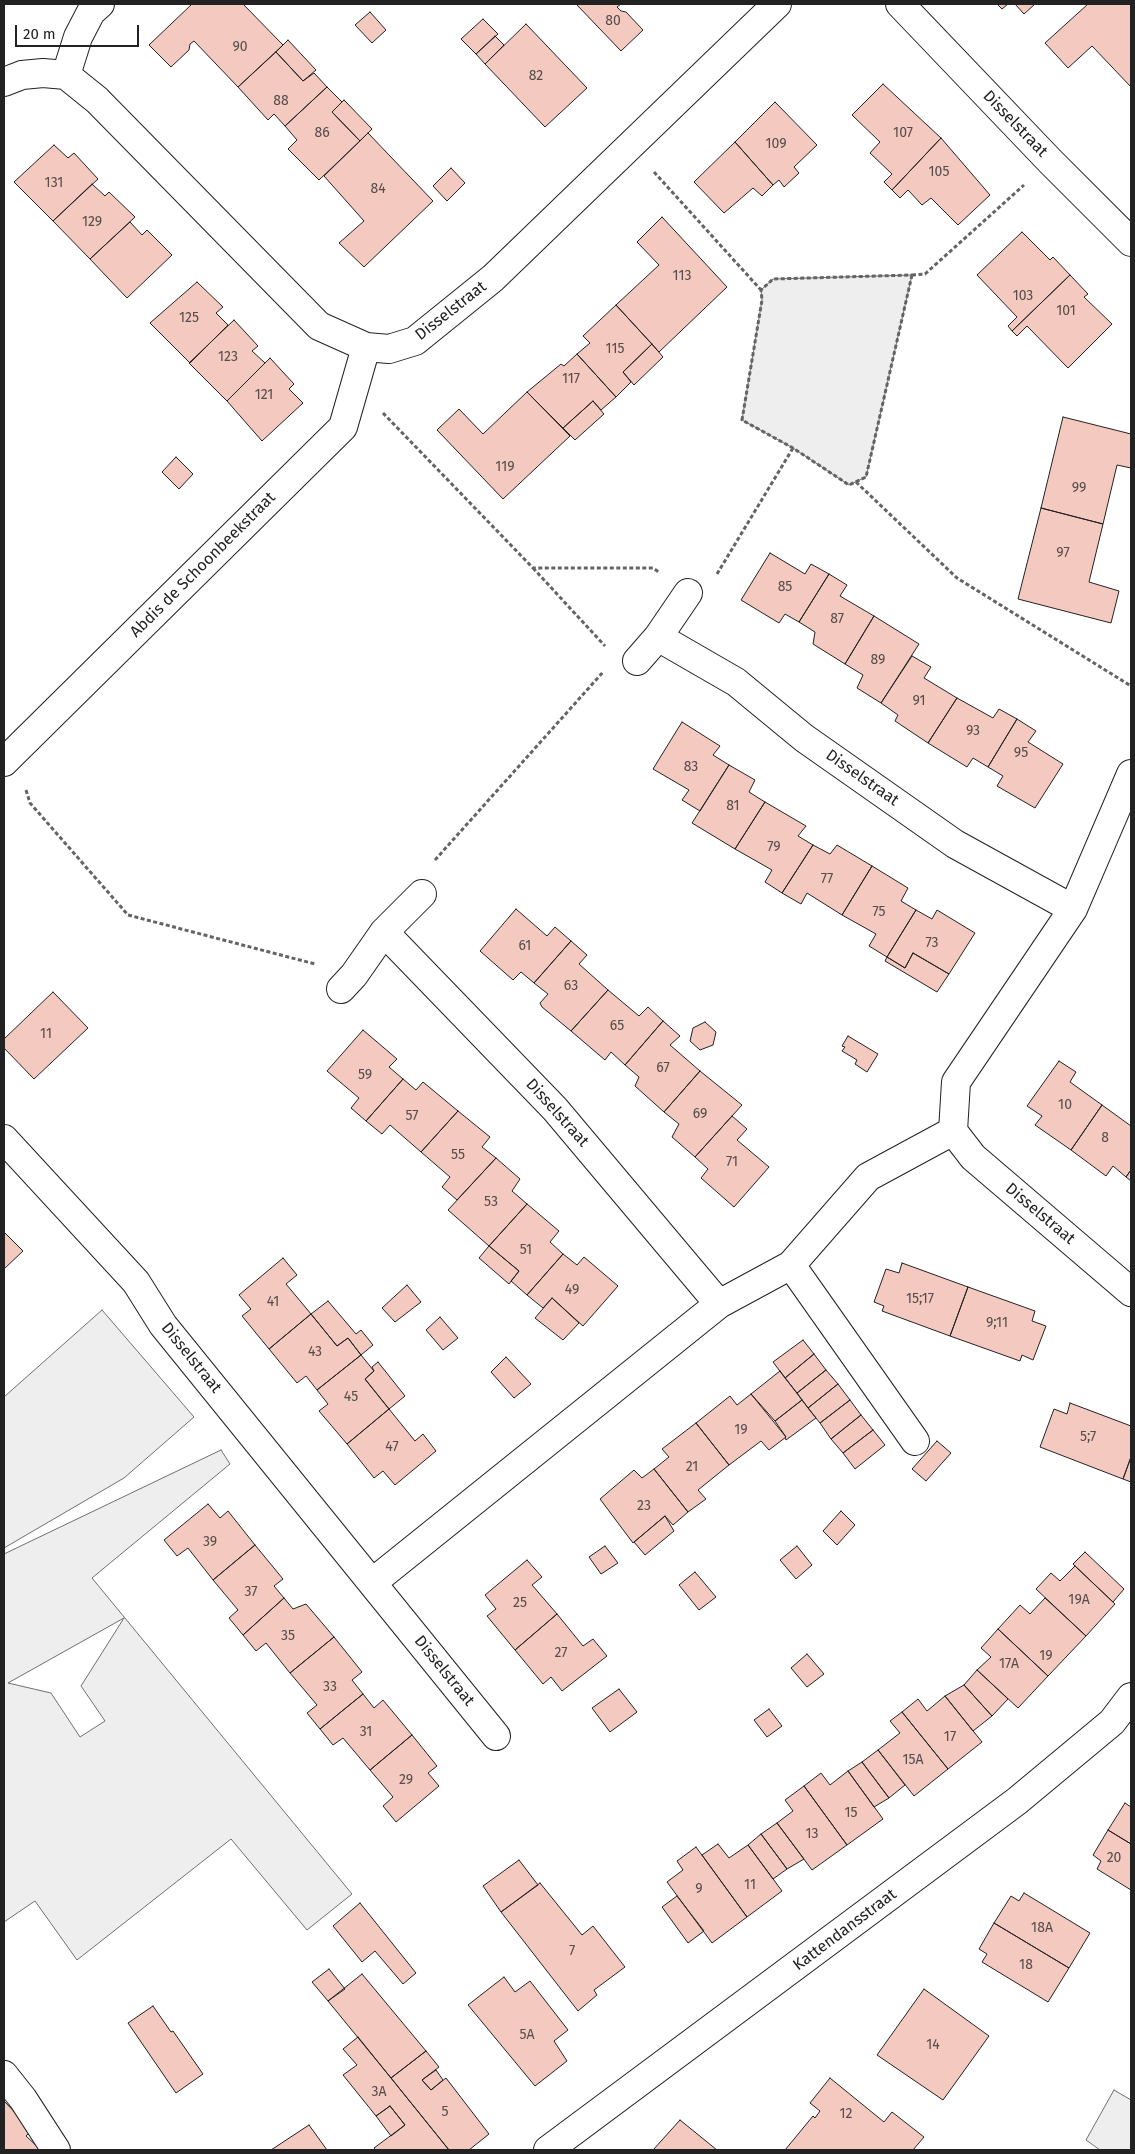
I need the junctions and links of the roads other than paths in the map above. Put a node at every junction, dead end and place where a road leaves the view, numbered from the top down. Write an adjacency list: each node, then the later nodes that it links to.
1 (100, 4): 4 (street)
2 (777, 4): 7 (street, Disselstraat)
3 (900, 4): 6 (street, Disselstraat)
4 (66, 75): 5 (street); 7 (street, Disselstraat)
5 (4, 82)
6 (1131, 242)
7 (366, 347): 11 (street, Abdis de Schoonbeekstraat)
8 (688, 592): 9 (street)
9 (658, 637): 10 (street); 14 (street, Disselstraat)
10 (626, 659)
11 (10, 756)
12 (1131, 774): 14 (street)
13 (422, 894): 15 (street)
14 (1073, 909): 17 (street)
15 (384, 932): 16 (street); 21 (street, Disselstraat)
16 (347, 982)
17 (953, 1131): 19 (street); 20 (street, Disselstraat)
18 (4, 1139): 23 (street, Disselstraat)
19 (791, 1266): 21 (street); 22 (street)
20 (1131, 1292)
21 (719, 1304): 23 (street)
22 (915, 1441)
23 (373, 1582): 25 (street, Disselstraat)
24 (1131, 1697): 28 (street, Kattendansstraat)
25 (496, 1736)
26 (4, 2075): 27 (street)
27 (56, 2150)
28 (548, 2150)

